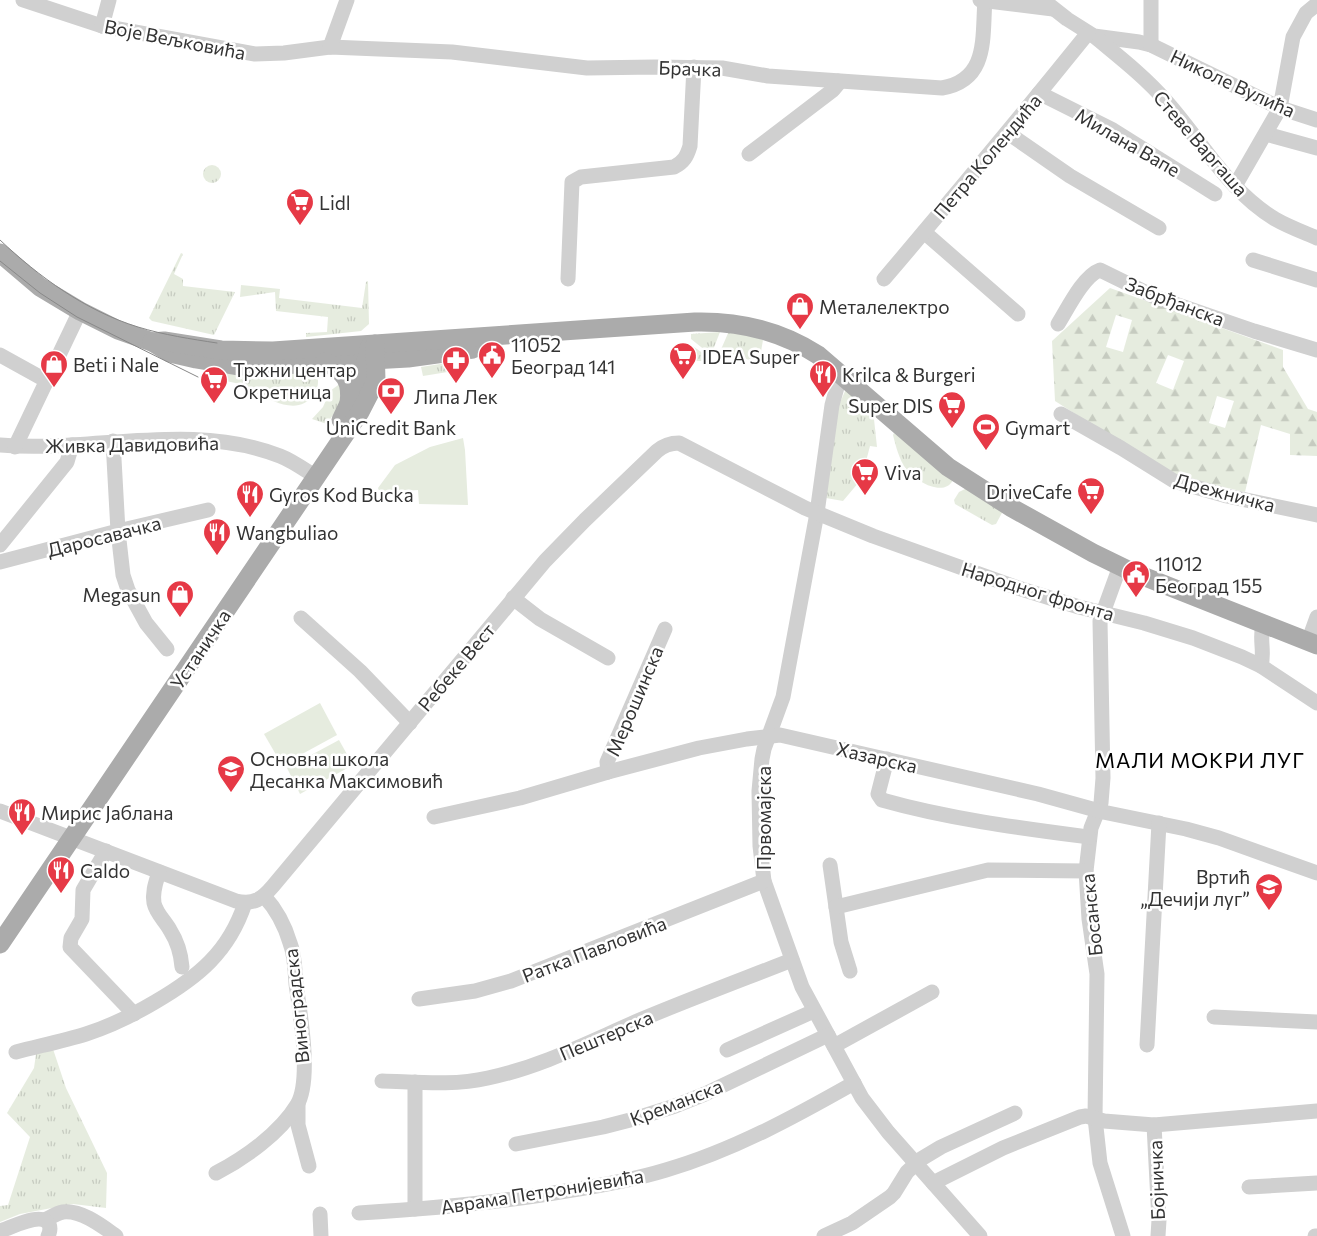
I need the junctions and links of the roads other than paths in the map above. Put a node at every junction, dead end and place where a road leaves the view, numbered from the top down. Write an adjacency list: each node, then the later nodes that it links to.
1 (23, 0): 9 (street, Воје Вељковића)
2 (109, 0): 9 (street)
3 (346, 0): 12 (street)
4 (980, 0): 5 (street)
5 (985, 0): 8 (street); 14 (street, Брачка)
6 (1151, 0): 11 (street)
7 (1317, 4): 16 (street)
8 (1048, 5): 10 (street, Стеве Варгаша)
9 (102, 26): 12 (street, Воје Вељковића)
10 (1091, 35): 11 (street, Николе Вулића); 15 (street, Петра Колендића); 22 (street, Стеве Варгаша)
11 (1151, 45): 16 (street, Николе Вулића)
12 (330, 47): 13 (street, Брачка)
13 (694, 67): 14 (street, Брачка); 29 (street)
14 (838, 81): 21 (street)
15 (1040, 93): 18 (street, Петра Колендића); 23 (street, Милана Вапе)
16 (1280, 108): 17 (street, Николе Вулића); 19 (street)
17 (1317, 120)
18 (1008, 133): 24 (street); 25 (street, Петра Колендића)
19 (1266, 134): 20 (street); 22 (street)
20 (1317, 148)
21 (749, 154)
22 (1235, 186): 26 (street, Стеве Варгаша)
23 (1215, 194)
24 (1158, 228)
25 (924, 232): 30 (street, Петра Колендића); 33 (street)
26 (1317, 238)
27 (0, 253): 32 (main road)
28 (1253, 260): 31 (street)
29 (568, 279)
30 (884, 279)
31 (1317, 280)
32 (80, 311): 36 (main road); 44 (street)
33 (1018, 314)
34 (1058, 324): 37 (street, Забрђанска)
35 (558, 333): 38 (main road); 40 (main road); 42 (main road)
36 (152, 342): 38 (main road); 41 (main road)
37 (1317, 350)
38 (372, 352): 40 (main road); 41 (main road); 43 (main road, Устаничка); 45 (main road, Устаничка)
39 (0, 355): 44 (street)
40 (408, 358): 43 (main road)
41 (325, 362): 45 (main road)
42 (841, 373): 52 (street, Првомајска); 57 (main road)
43 (376, 380): 50 (main road, Устаничка)
44 (47, 381): 49 (street)
45 (349, 406): 50 (main road, Устаничка)
46 (1061, 414): 53 (street, Дрежничка)
47 (112, 441): 48 (street, Живка Давидовића); 50 (street, Живка Давидовића); 54 (street)
48 (72, 445): 49 (street, Живка Давидовића); 55 (street)
49 (7, 446)
50 (312, 474): 78 (main road, Устаничка)
51 (208, 510): 54 (street, Даросавачка)
52 (817, 513): 58 (street, Ребеке Вест); 59 (street, Народног фронта); 70 (street, Првомајска)
53 (1317, 515)
54 (118, 531): 56 (street, Даросавачка); 65 (street)
55 (0, 545)
56 (0, 562)
57 (1120, 566): 59 (street, Босанска); 62 (main road)
58 (513, 598): 66 (street); 69 (street, Ребеке Вест)
59 (1102, 612): 67 (street, Народног фронта); 73 (street, Босанска)
60 (1317, 617): 64 (street)
61 (301, 618): 69 (street)
62 (1263, 624): 64 (main road); 67 (street)
63 (665, 629): 72 (street, Мерошинска)
64 (1313, 644)
65 (167, 648)
66 (608, 658)
67 (1262, 666): 68 (street, Народног фронта)
68 (1317, 703)
69 (410, 723): 85 (street, Ребеке Вест)
70 (769, 736): 71 (street, Хазарска); 72 (street, Хазарска); 84 (street, Првомајска)
71 (887, 759): 73 (street, Хазарска); 77 (street)
72 (608, 772): 75 (street, Хазарска)
73 (1098, 810): 76 (street, Хазарска); 77 (street, Босанска)
74 (0, 811): 78 (street)
75 (434, 817)
76 (1159, 823): 83 (street, Хазарска); 100 (street)
77 (1089, 836): 81 (street, Босанска)
78 (66, 837): 79 (street); 88 (main road, Устаничка); 89 (main road, Устаничка)
79 (106, 851): 82 (street); 96 (street)
80 (830, 866): 87 (street)
81 (1086, 871): 87 (street); 109 (street, Босанска)
82 (159, 872): 86 (street); 91 (street)
83 (1317, 873)
84 (764, 881): 90 (street, Првомајска); 94 (street, Ратка Павловића)
85 (264, 896): 86 (street, Ребеке Вест); 106 (street, Виноградска)
86 (245, 903): 96 (street)
87 (836, 908): 92 (street)
88 (0, 924)
89 (0, 944)
90 (792, 960): 95 (street, Првомајска); 104 (street, Пештерска)
91 (182, 967)
92 (850, 971)
93 (932, 992): 99 (street, Креманска)
94 (419, 999)
95 (814, 1012): 99 (street, Првомајска); 101 (street)
96 (134, 1014): 102 (street)
97 (1214, 1017): 98 (street)
98 (1317, 1022)
99 (831, 1041): 105 (street, Првомајска); 111 (street, Креманска)
100 (1148, 1045)
101 (726, 1050)
102 (16, 1052)
103 (382, 1081): 104 (street, Пештерска)
104 (415, 1082): 118 (street)
105 (854, 1083): 112 (street, Првомајска); 118 (street, Аврама Петронијевића)
106 (298, 1104): 113 (street); 114 (street, Виноградска)
107 (1317, 1111): 110 (street)
108 (1015, 1113): 112 (street)
109 (1095, 1118): 110 (street); 115 (street); 128 (street, Босанска)
110 (1154, 1125): 129 (street, Бојничка)
111 (516, 1144)
112 (915, 1163): 115 (street, Првомајска); 126 (street)
113 (308, 1166)
114 (216, 1173)
115 (933, 1183): 127 (street, Првомајска)
116 (1317, 1183): 117 (street)
117 (1249, 1187)
118 (415, 1210): 119 (street, Аврама Петронијевића)
119 (359, 1213)
120 (320, 1214): 125 (street)
121 (45, 1220): 122 (street); 123 (street); 124 (street)
122 (0, 1231)
123 (48, 1236)
124 (116, 1236)
125 (321, 1236)
126 (824, 1236)
127 (980, 1236)
128 (1123, 1236)
129 (1158, 1236)

